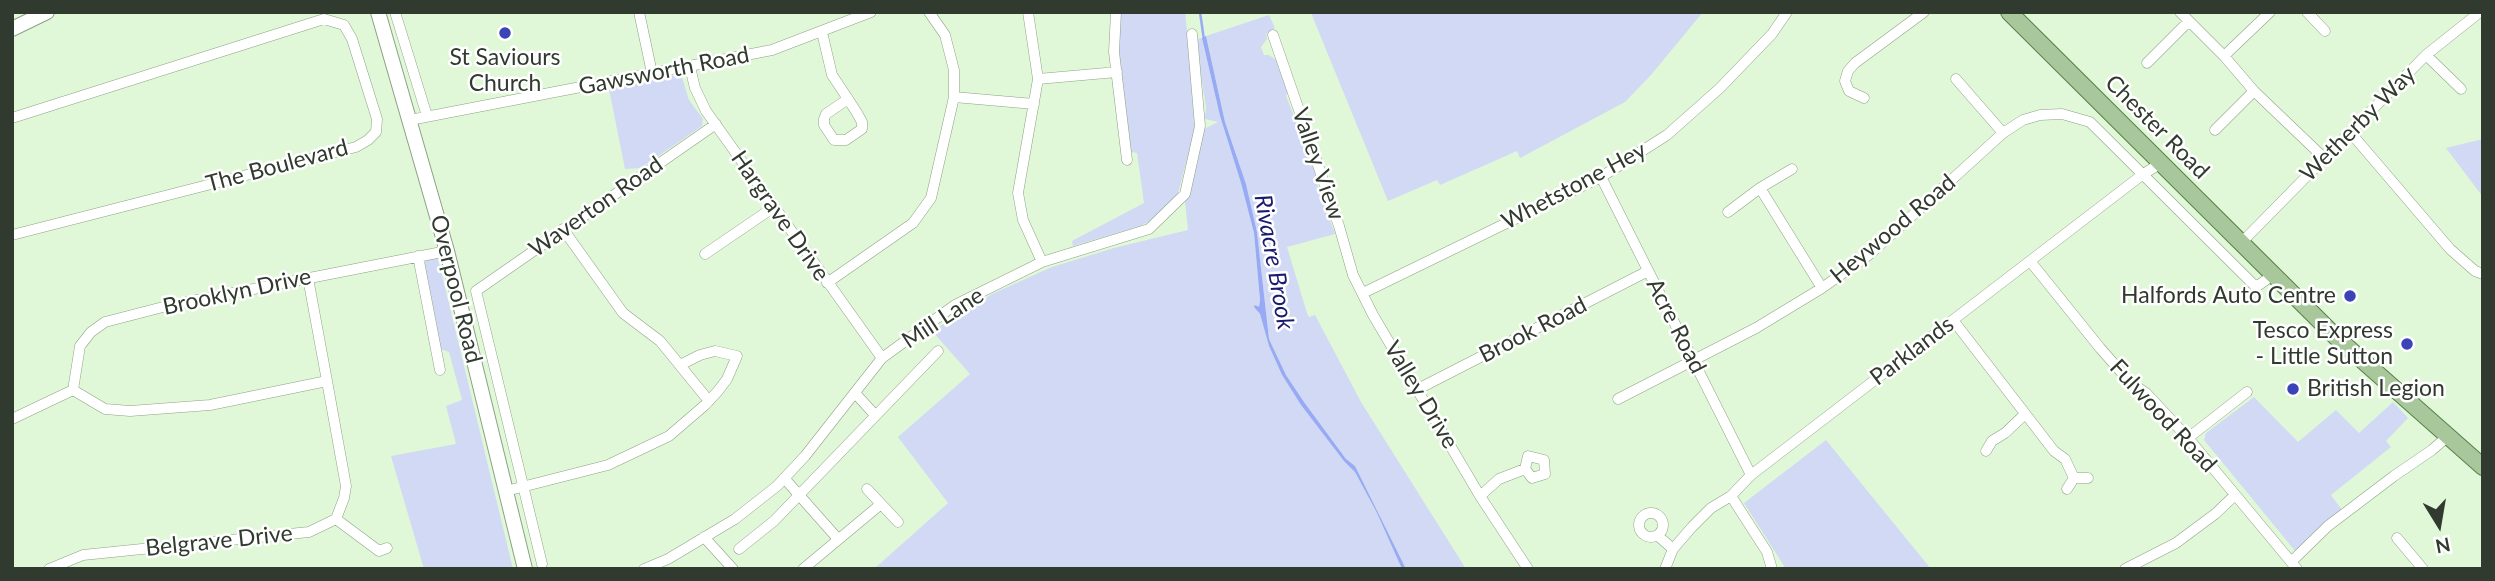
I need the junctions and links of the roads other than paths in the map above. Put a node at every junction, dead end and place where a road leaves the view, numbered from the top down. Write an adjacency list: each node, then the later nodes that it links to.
1 (47, 12): 17 (main road)
2 (378, 12): 38 (main road, Overpool Road)
3 (395, 12): 36 (street)
4 (639, 12): 27 (street)
5 (871, 12): 18 (street, Gawsworth Road)
6 (929, 12): 32 (street)
7 (1028, 12): 28 (street)
8 (1116, 12): 26 (street)
9 (1787, 12): 49 (street, Whetstone Hey)
10 (1924, 12): 33 (street)
11 (2009, 12): 46 (main road, Chester Road)
12 (2180, 12): 16 (street)
13 (2270, 12): 23 (street)
14 (2307, 12): 19 (street)
15 (2480, 12): 22 (street, Wetherby Way)
16 (2188, 22): 23 (street); 24 (street)
17 (12, 29)
18 (822, 32): 25 (street, Gawsworth Road); 34 (street)
19 (2325, 32)
20 (1192, 34): 60 (street, Mill Lane)
21 (1273, 35): 68 (street, Valley View)
22 (2426, 55): 30 (street); 41 (street, Wetherby Way)
23 (2224, 56): 31 (street)
24 (2147, 63)
25 (690, 67): 27 (street, Gawsworth Road); 39 (street, Hargrave Drive)
26 (1117, 72): 28 (street); 45 (street)
27 (652, 73): 36 (street, Gawsworth Road)
28 (1038, 79): 35 (street)
29 (1956, 79): 42 (street)
30 (2461, 89)
31 (2254, 91): 40 (street); 44 (street)
32 (954, 97): 35 (street); 65 (street)
33 (1864, 98)
34 (848, 99): 34 (street)
35 (1034, 103): 60 (street)
36 (427, 117): 38 (street, Gawsworth Road)
37 (12, 118): 54 (street, The Boulevard)
38 (410, 120): 56 (main road, Overpool Road)
39 (716, 124): 51 (street, Hargrave Drive); 53 (street, Waverton Road)
40 (2215, 130)
41 (2350, 132): 44 (street, Wetherby Way); 62 (street)
42 (2003, 133): 43 (street, Heywood Road); 66 (street, Heywood Road)
43 (2121, 152): 48 (street, Chester Road)
44 (2324, 158): 55 (street, Wetherby Way)
45 (1127, 160)
46 (2161, 163): 48 (street, Parklands); 55 (main road, Chester Road)
47 (1792, 169): 50 (street)
48 (2143, 175): 59 (street, Parklands); 63 (street, Chester Road)
49 (1601, 177): 61 (street, Acre Road); 68 (street, Whetstone Hey)
50 (1760, 188): 52 (street); 66 (street)
51 (774, 206): 57 (street); 65 (street, Hargrave Drive)
52 (1728, 212)
53 (563, 229): 67 (street, Waverton Road); 73 (street)
54 (12, 235)
55 (2242, 242): 63 (main road, Chester Road)
56 (447, 251): 58 (street, Brooklyn Drive); 97 (main road, Overpool Road)
57 (705, 254)
58 (418, 256): 64 (street, Brooklyn Drive); 74 (street)
59 (2030, 261): 69 (street, Parklands); 86 (street, Fulwood Road)
60 (1042, 262): 71 (street, Mill Lane)
61 (1648, 271): 72 (street, Acre Road); 76 (street, Brook Road)
62 (2483, 274)
63 (2273, 275): 85 (main road, Chester Road)
64 (308, 278): 75 (street); 77 (street, Brooklyn Drive)
65 (827, 283): 71 (street, Hargrave Drive)
66 (1822, 288): 72 (street, Heywood Road)
67 (476, 290): 94 (street, Overpool Road)
68 (1363, 293): 76 (street, Valley Drive)
69 (1953, 320): 82 (street); 90 (street, Parklands)
70 (938, 351): 83 (street)
71 (883, 358): 79 (street, Mill Lane)
72 (1693, 360): 80 (street, Heywood Road); 90 (street, Acre Road)
73 (680, 365): 81 (street); 81 (street)
74 (440, 370)
75 (327, 381): 77 (street); 103 (street)
76 (1418, 389): 100 (street, Valley Drive)
77 (73, 390): 84 (street)
78 (2246, 392): 86 (street)
79 (855, 393): 83 (street); 91 (street, Mill Lane)
80 (1618, 399)
81 (709, 401): 94 (street)
82 (2025, 414): 87 (street); 92 (street)
83 (875, 415): 98 (street)
84 (12, 419)
85 (2448, 436): 88 (main road, Chester Road); 113 (street)
86 (2188, 438): 99 (street, Fulwood Road)
87 (1986, 451)
88 (2483, 467)
89 (1525, 470): 100 (street)
90 (1751, 475): 101 (street, Parklands)
91 (784, 478): 98 (street); 106 (street, Mill Lane)
92 (2074, 478): 93 (street); 96 (street)
93 (2088, 478)
94 (524, 487): 97 (street); 112 (street, Overpool Road)
95 (867, 489): 102 (street)
96 (2067, 489)
97 (506, 491): 116 (main road, Overpool Road)
98 (799, 494): 108 (street); 109 (street)
99 (2235, 495): 113 (street, Fulwood Road); 114 (street)
100 (1480, 496): 120 (street, Valley Drive)
101 (1731, 496): 110 (street, Parklands); 122 (street)
102 (881, 504): 104 (street); 108 (street)
103 (336, 519): 111 (street); 115 (street, Belgrave Drive)
104 (898, 522)
105 (1657, 535): 110 (street)
106 (704, 537): 117 (street, Mill Lane); 118 (street)
107 (2397, 538): 124 (street)
108 (838, 539): 119 (street)
109 (739, 549)
110 (1673, 549): 121 (street, Parklands)
111 (381, 553)
112 (542, 564)
113 (2294, 565)
114 (2138, 566): 123 (street)
115 (49, 569)
116 (525, 569)
117 (643, 569)
118 (733, 569)
119 (803, 569)
120 (1528, 569)
121 (1665, 569)
122 (1772, 569)
123 (2125, 569)
124 (2423, 569)

